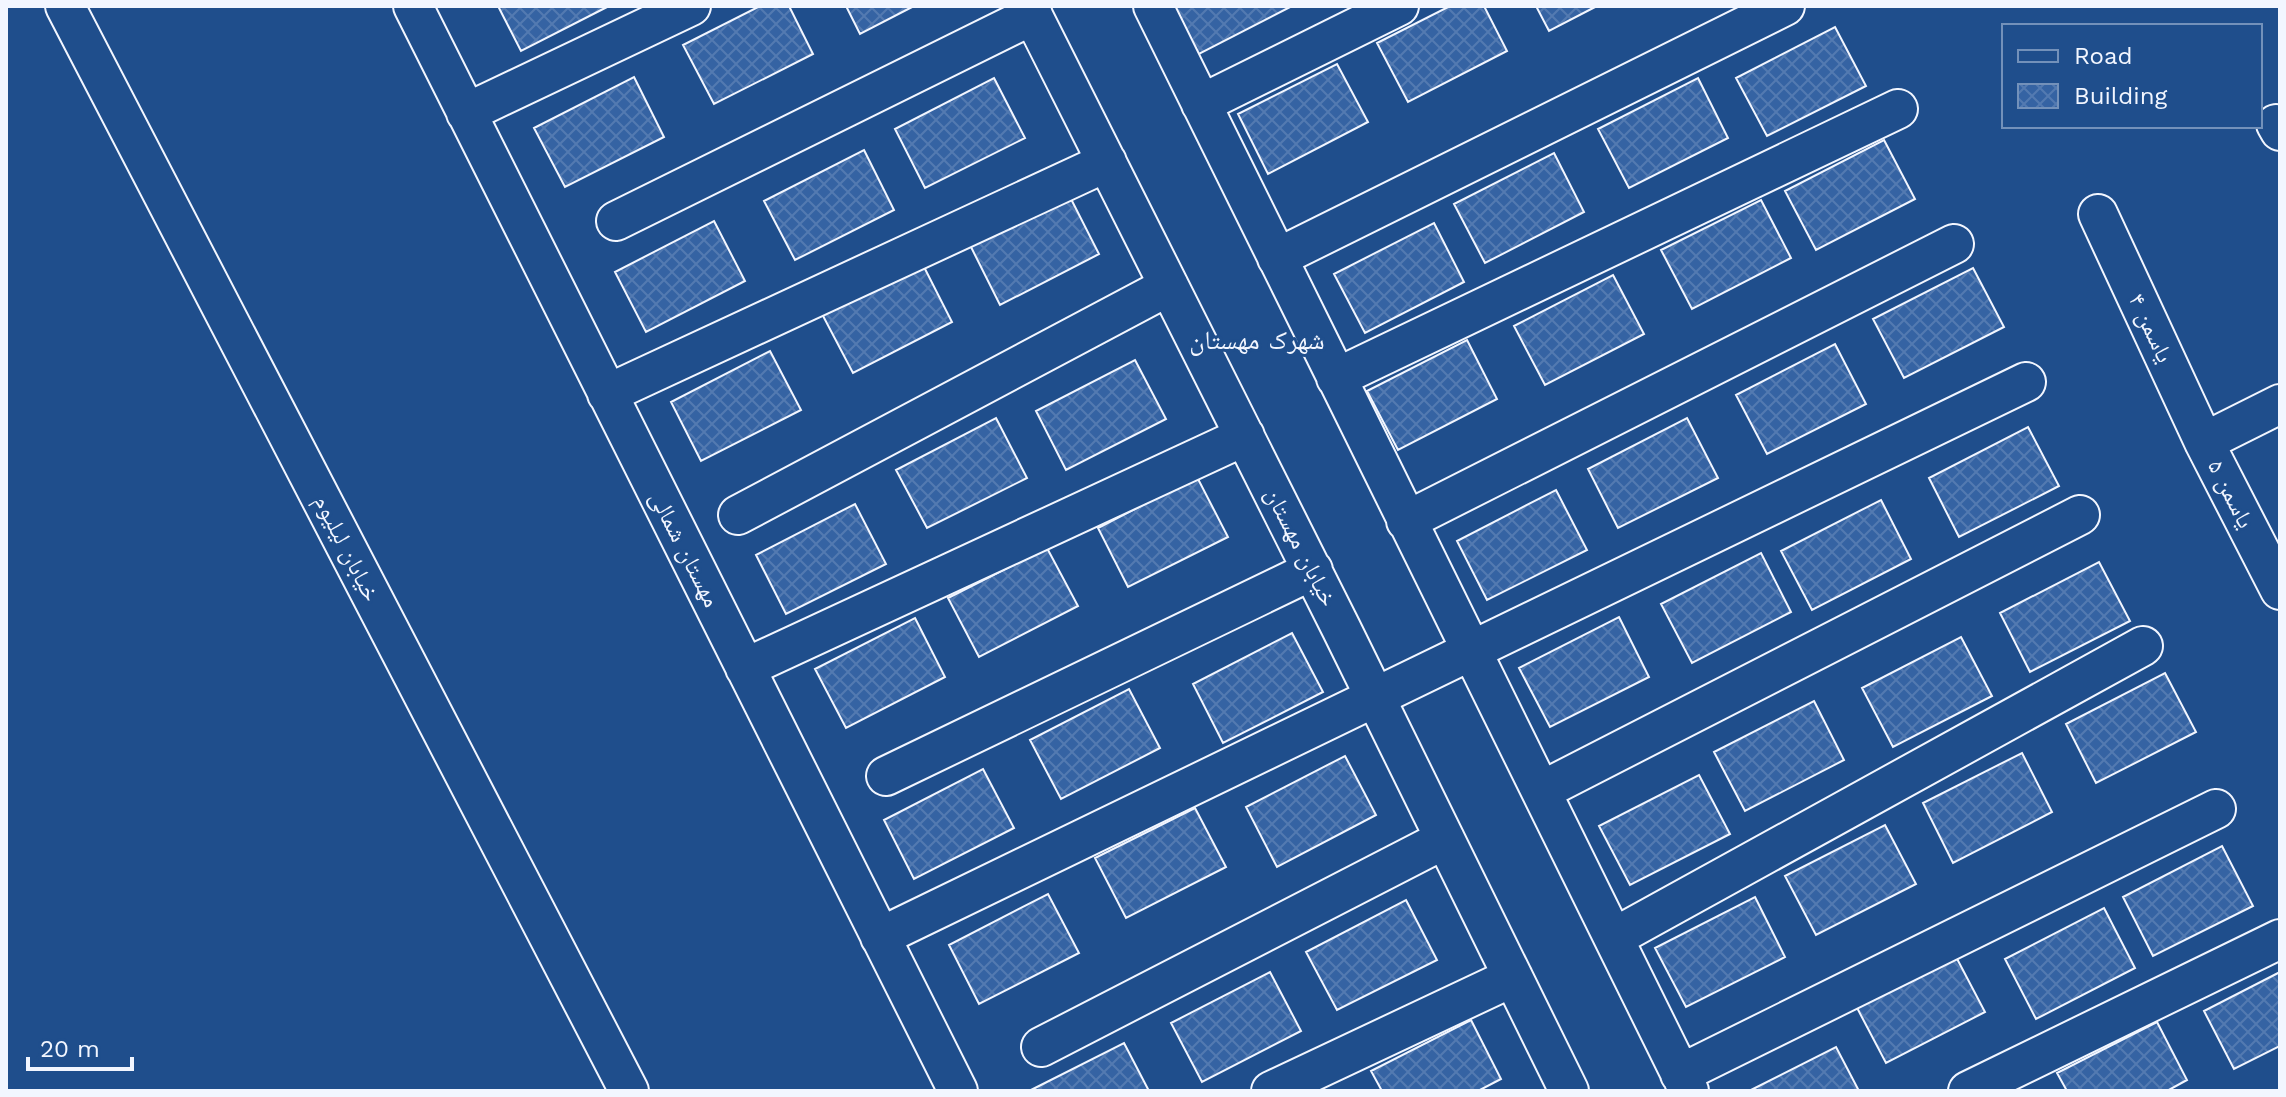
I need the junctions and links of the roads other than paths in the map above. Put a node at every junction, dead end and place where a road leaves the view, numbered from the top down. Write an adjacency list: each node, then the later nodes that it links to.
1 (65, 6): 42 (street, خیابان لیلیوم)
2 (413, 6): 10 (street, مهستان شمالی)
3 (691, 6): 10 (street)
4 (1153, 6): 8 (street)
5 (1399, 6): 8 (street)
6 (1785, 6): 15 (street)
7 (1030, 10): 11 (street, خیابان مهستان); 13 (street)
8 (1201, 104): 15 (street)
9 (1898, 109): 17 (street)
10 (466, 113): 19 (street, مهستان شمالی)
11 (1107, 162): 16 (street, خیابان مهستان); 19 (street)
12 (2098, 214): 22 (street, یاسمن ۴)
13 (616, 221)
14 (1954, 244): 25 (street)
15 (1277, 258): 17 (street)
16 (1169, 286): 21 (street, خیابان مهستان); 23 (street)
17 (1336, 378): 25 (street)
18 (2026, 382): 29 (street)
19 (607, 394): 30 (street, مهستان شمالی)
20 (2280, 404): 22 (street)
21 (1245, 436): 26 (street, خیابان مهستان); 30 (street)
22 (2204, 442): 27 (street, یاسمن ۵)
23 (738, 515)
24 (2080, 515): 33 (street)
25 (1406, 521): 29 (street)
26 (1313, 570): 31 (street, خیابان مهستان); 32 (street)
27 (2280, 590)
28 (2143, 646): 37 (street)
29 (1471, 652): 31 (street); 33 (street)
30 (745, 668): 36 (street, مهستان شمالی)
31 (1376, 698): 35 (street, خیابان مهستان); 36 (street)
32 (886, 776)
33 (1543, 790): 37 (street)
34 (2216, 809): 41 (street)
35 (1445, 839): 39 (street, خیابان مهستان); 40 (street)
36 (880, 937): 43 (street, مهستان شمالی)
37 (1615, 937): 41 (street)
38 (2280, 939): 46 (street)
39 (1513, 977): 44 (street); 45 (street, خیابان مهستان)
40 (1041, 1047)
41 (1684, 1082)
42 (629, 1091)
43 (958, 1091)
44 (1271, 1091)
45 (1569, 1091)
46 (1968, 1091)

